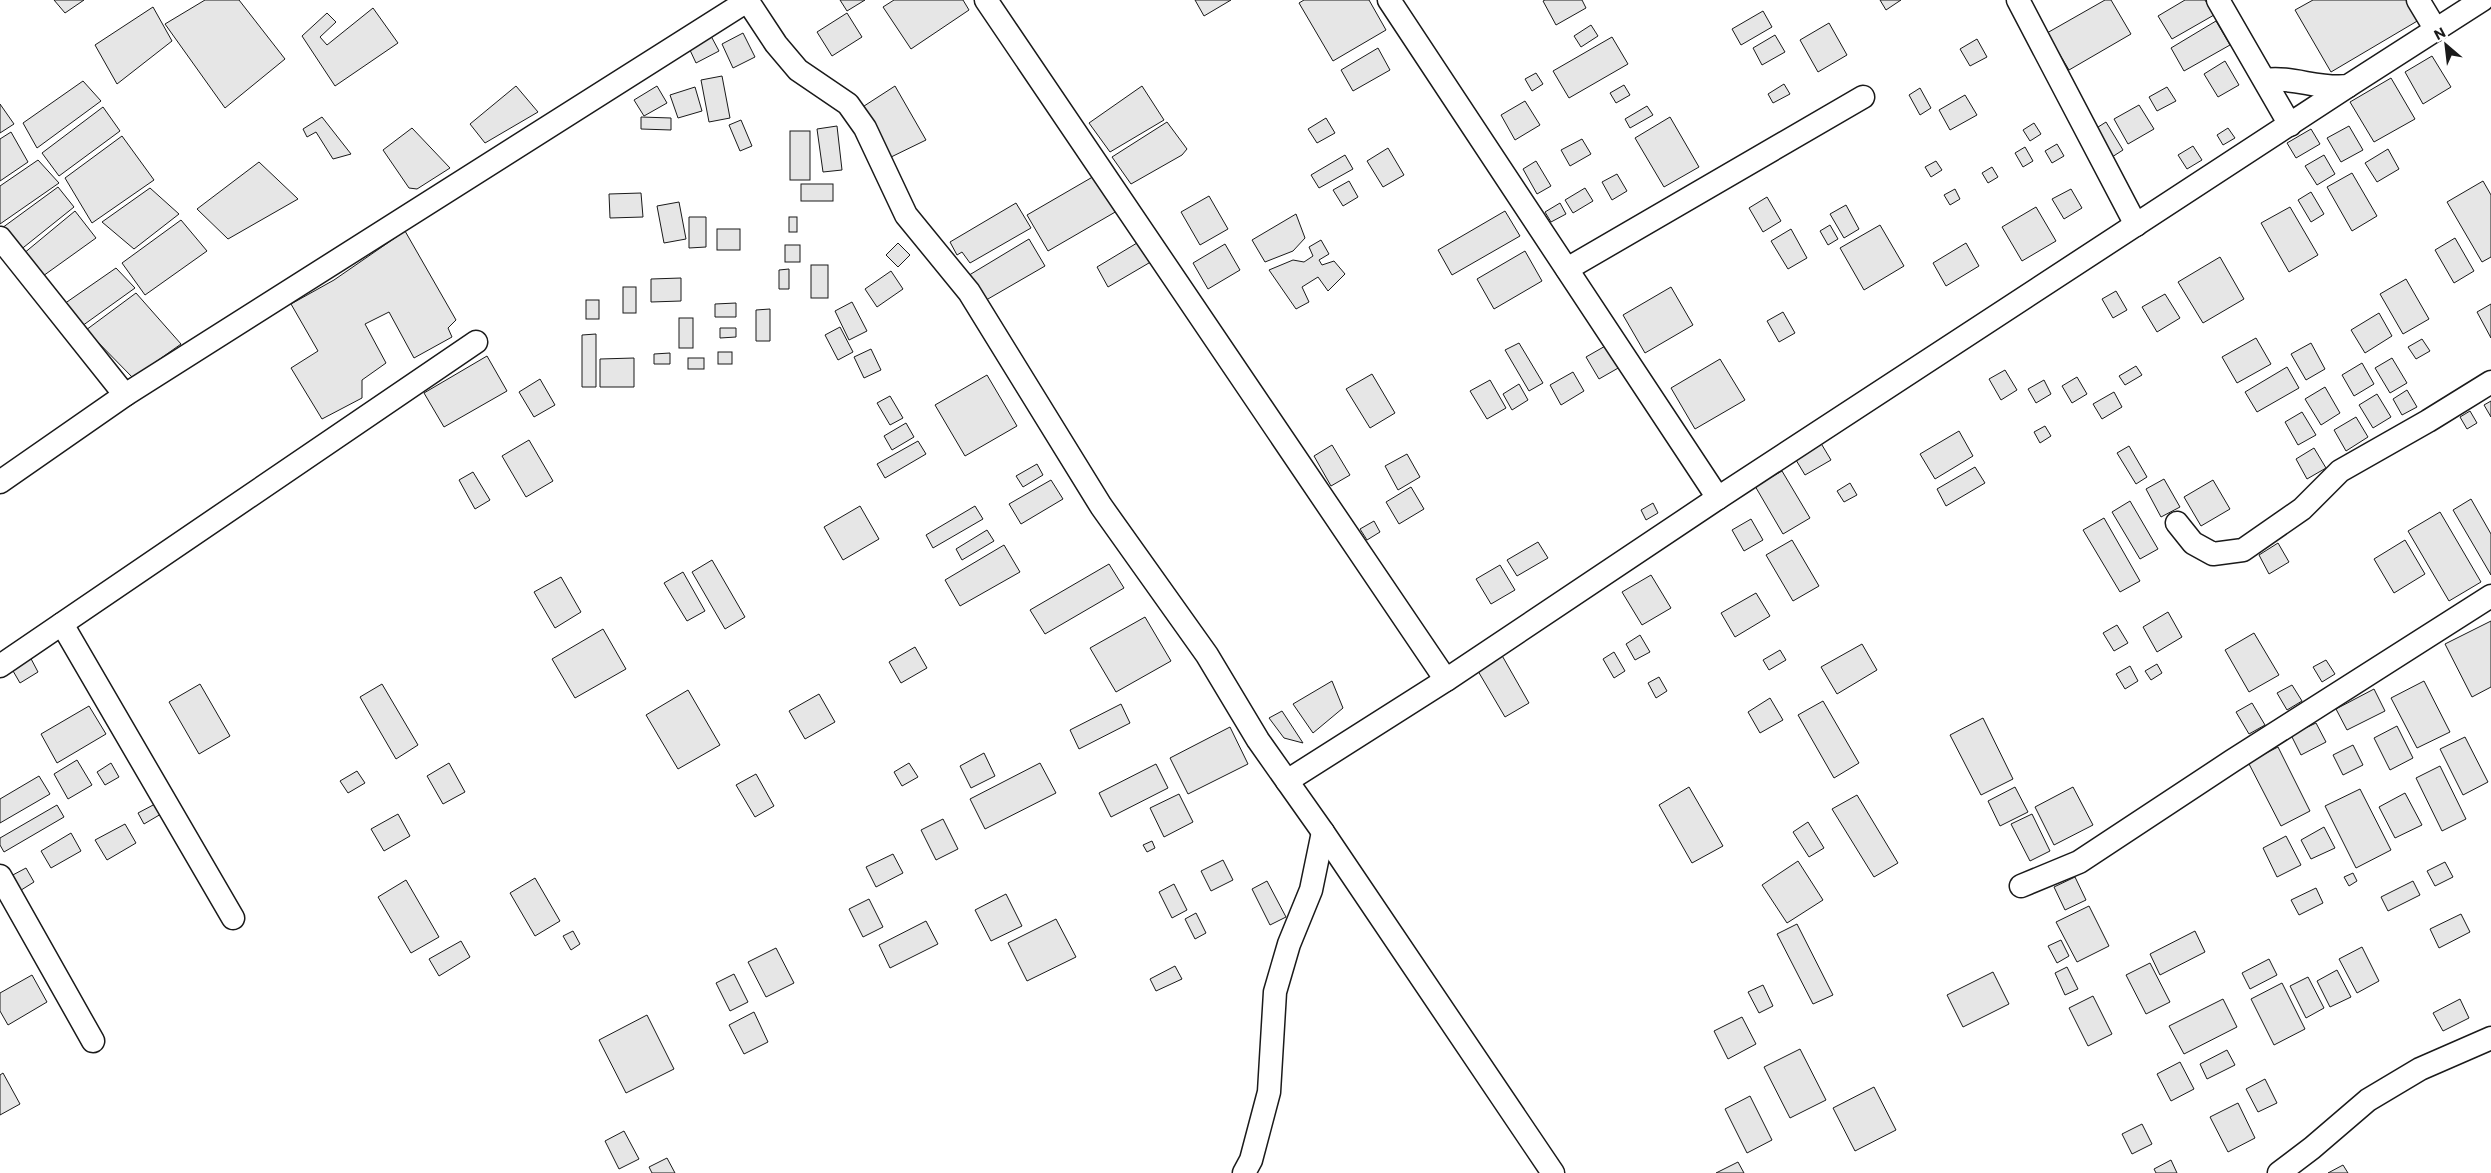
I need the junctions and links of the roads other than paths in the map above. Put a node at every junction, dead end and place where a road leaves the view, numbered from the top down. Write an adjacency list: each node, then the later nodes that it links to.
1 (747, 0): 18 (street); 26 (street)
2 (986, 0): 25 (street)
3 (1390, 0): 15 (street)
4 (2018, 0): 13 (street)
5 (2218, 0): 9 (street)
6 (2418, 0): 8 (street)
7 (2482, 0): 8 (street)
8 (2436, 30): 10 (street)
9 (2265, 80): 10 (street); 12 (street)
10 (2348, 86): 12 (street)
11 (1863, 96): 15 (street)
12 (2290, 124): 13 (street)
13 (2136, 225): 20 (street)
14 (0, 238): 18 (street)
15 (1567, 269): 20 (street)
16 (476, 342): 23 (street)
17 (2491, 382): 21 (street)
18 (125, 395): 19 (street)
19 (0, 482)
20 (1718, 498): 25 (street)
21 (2177, 523)
22 (2491, 596): 29 (street)
23 (62, 624): 24 (street); 30 (street)
24 (0, 666)
25 (1446, 680): 26 (street)
26 (1287, 781): 27 (street)
27 (1323, 832): 33 (street); 34 (street)
28 (0, 876): 32 (street)
29 (2021, 886)
30 (233, 918)
31 (2491, 1038): 35 (street)
32 (93, 1041)
33 (1244, 1173)
34 (1553, 1173)
35 (2279, 1173)

